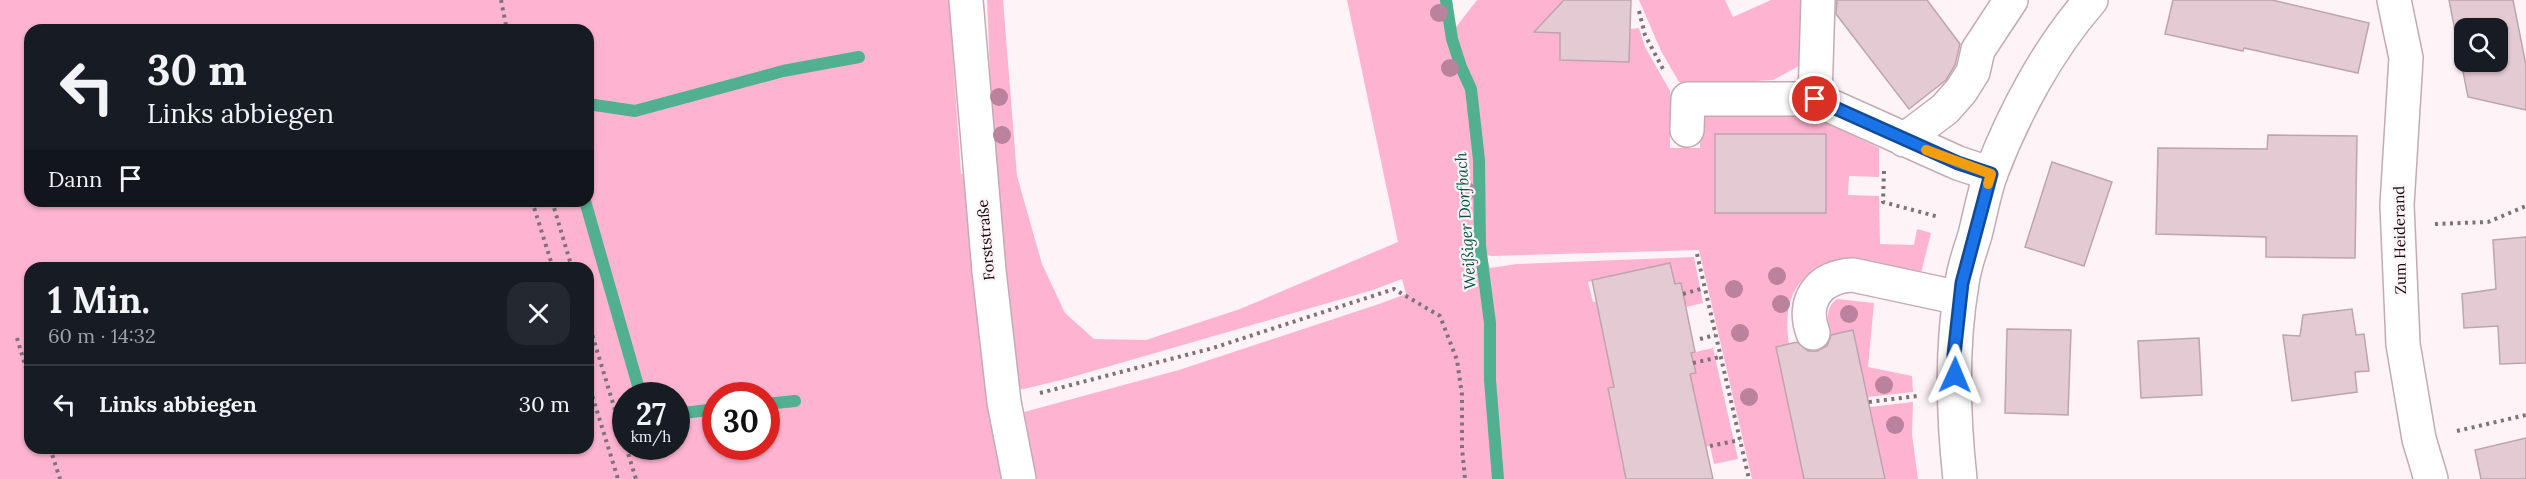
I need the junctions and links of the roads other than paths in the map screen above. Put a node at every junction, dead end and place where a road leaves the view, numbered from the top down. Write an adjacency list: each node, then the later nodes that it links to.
1 (966, 0): 12 (street, Forststraße)
2 (1818, 0): 6 (street)
3 (2011, 0): 8 (street)
4 (2091, 0): 9 (street)
5 (2394, 0): 14 (street, Zum Heiderand)
6 (1815, 99): 7 (street); 8 (street)
7 (1687, 114)
8 (1894, 136): 9 (street)
9 (1991, 174): 10 (street)
10 (1960, 298): 11 (street); 13 (street)
11 (1813, 333)
12 (1019, 479)
13 (1960, 479)
14 (2432, 479)

